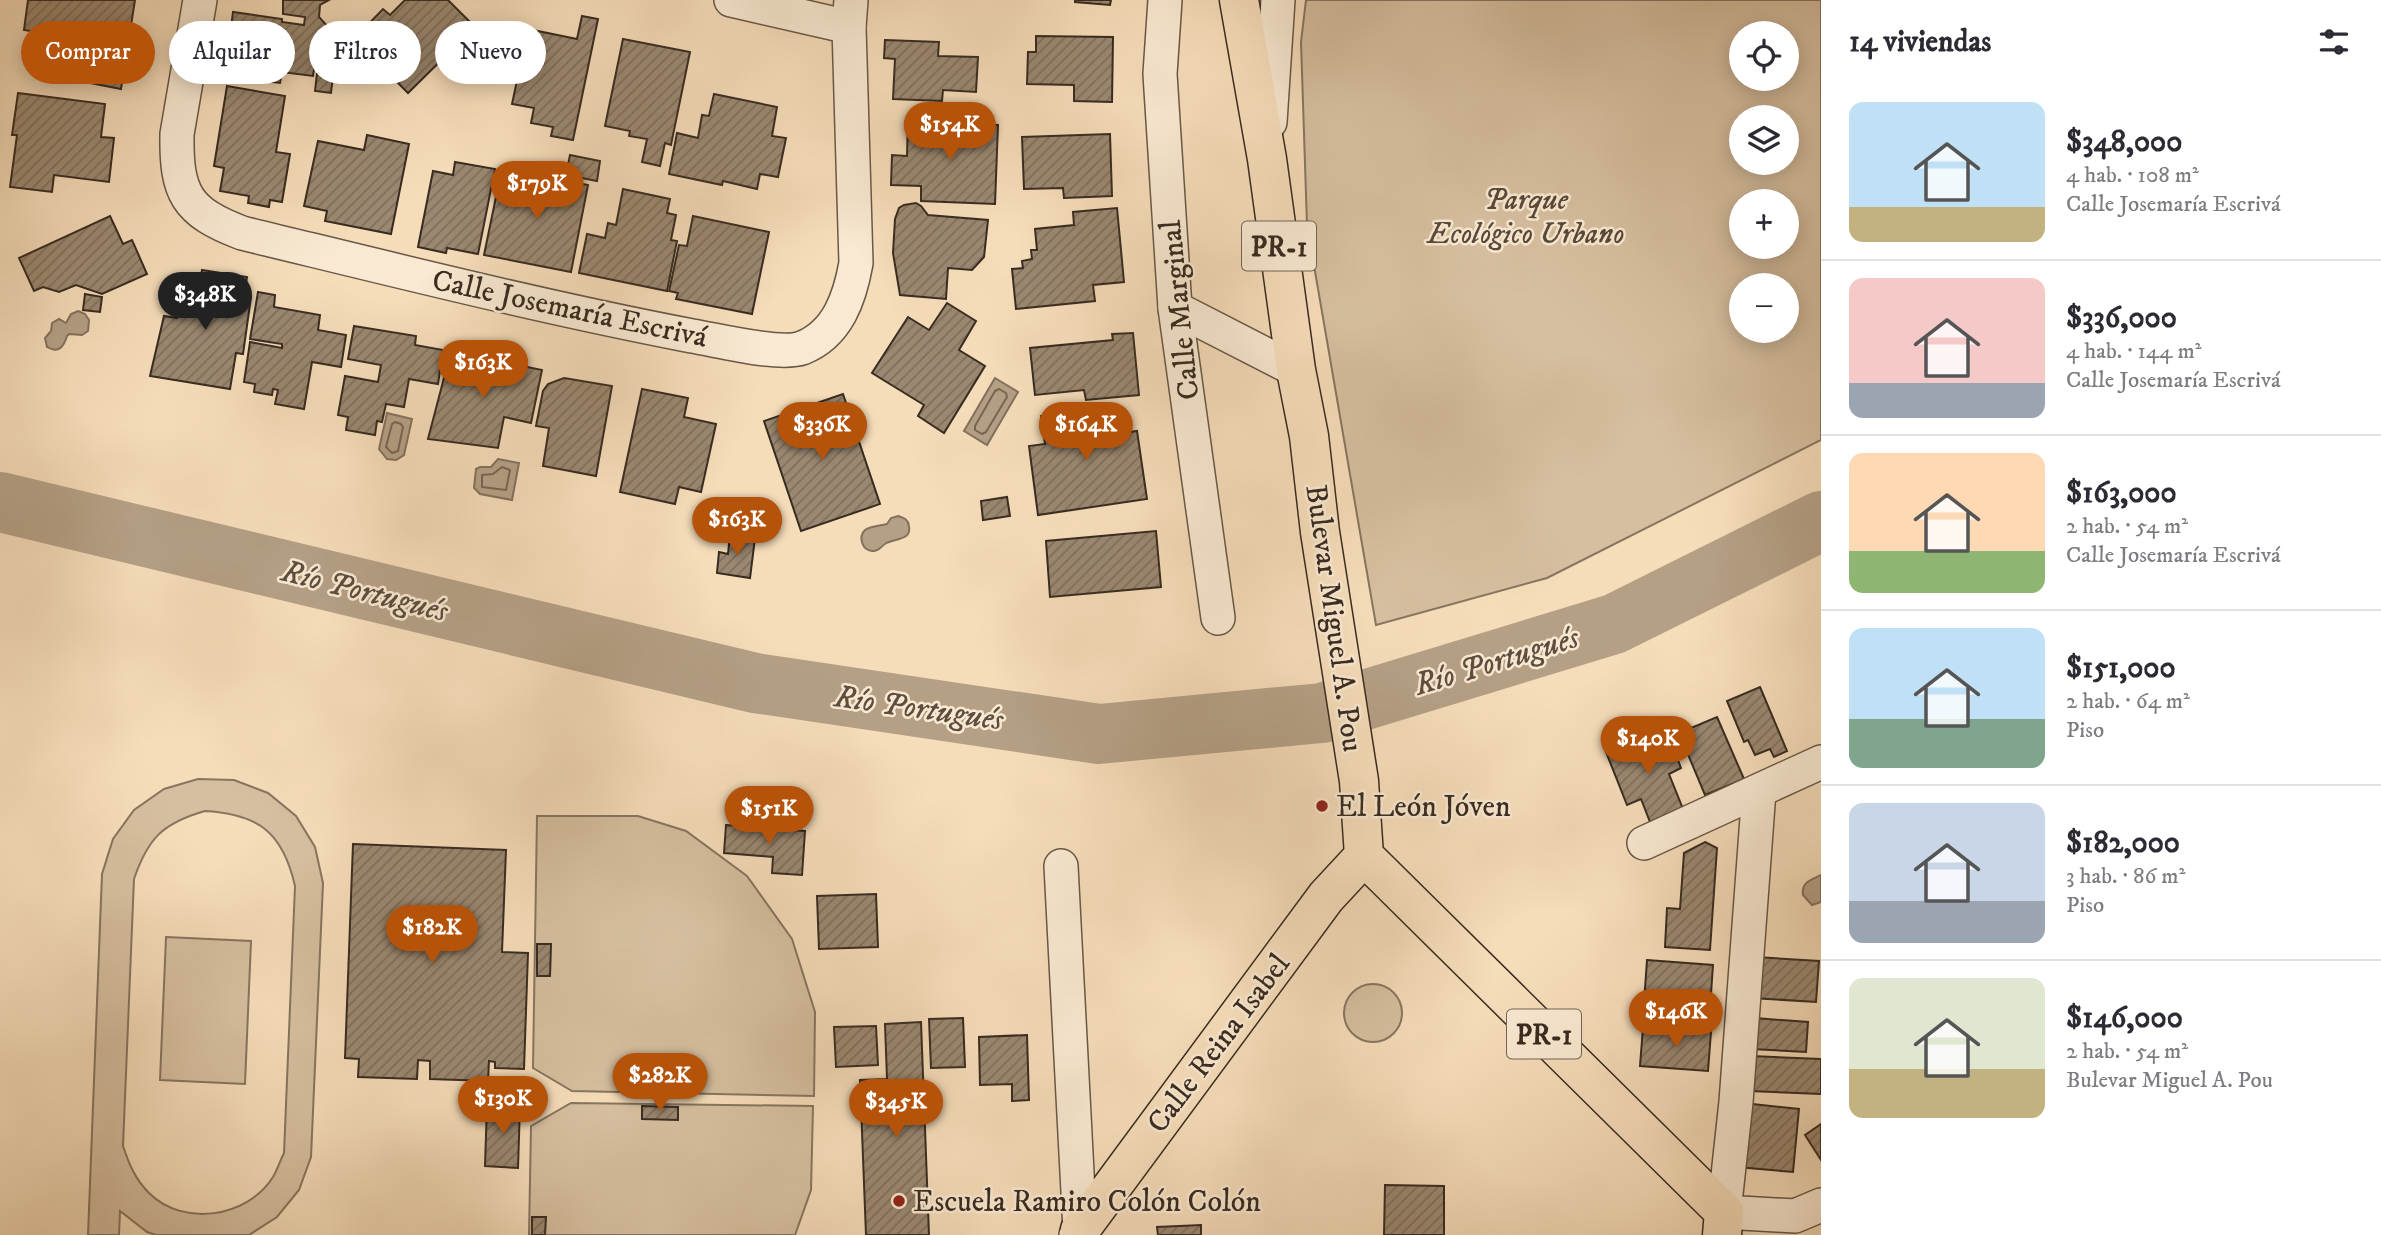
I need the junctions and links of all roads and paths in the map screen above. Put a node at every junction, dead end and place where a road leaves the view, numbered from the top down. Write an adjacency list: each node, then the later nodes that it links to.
1 (200, 0): 6 (street, Calle Josemaría Escrivá)
2 (730, 0): 6 (street)
3 (1165, 0): 8 (street, Calle Marginal)
4 (1278, 0): 7 (street)
5 (1240, 2): 7 (main road, Bulevar Miguel A. Pou / PR-1)
6 (850, 13)
7 (1267, 159): 9 (main road, Bulevar Miguel A. Pou / PR-1)
8 (1175, 308): 9 (street); 10 (street, Calle Marginal)
9 (1296, 370): 14 (main road, Bulevar Miguel A. Pou / PR-1)
10 (1218, 618)
11 (1821, 762): 12 (street)
12 (1759, 791): 13 (street); 17 (street)
13 (1644, 843)
14 (1364, 856): 17 (main road, PR-1); 18 (main road, Calle Reina Isabel)
15 (1061, 866): 18 (street)
16 (1821, 1205): 17 (street)
17 (1723, 1223)
18 (1079, 1233)

